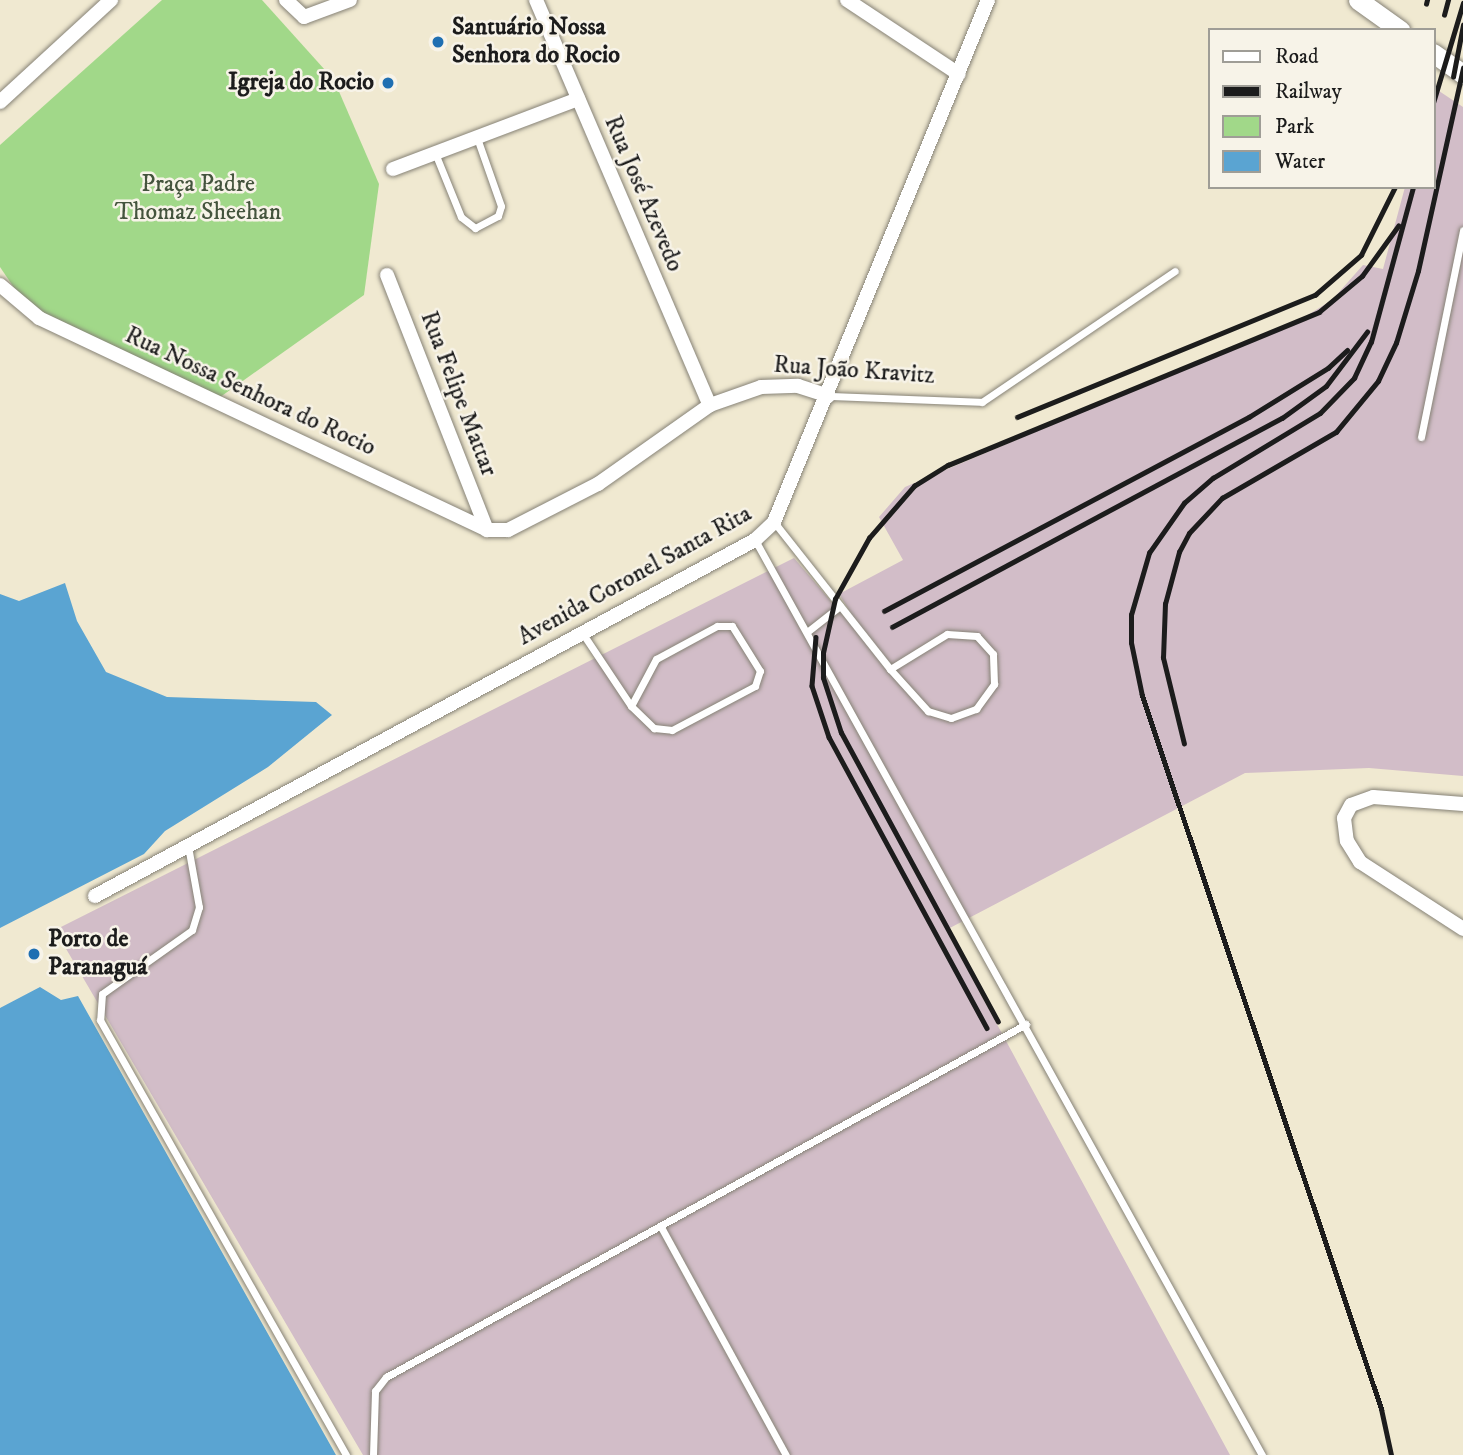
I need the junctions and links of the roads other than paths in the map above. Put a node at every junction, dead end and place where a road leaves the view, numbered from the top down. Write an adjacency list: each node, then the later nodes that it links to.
1 (111, 0): 13 (street)
2 (286, 0): 3 (street)
3 (350, 0)
4 (847, 0): 10 (street)
5 (988, 0): 10 (street, Avenida Coronel Santa Rita)
6 (1358, 0): 8 (main road)
7 (541, 4): 12 (street, Rua José Azevedo)
8 (1397, 28)
9 (1435, 54): 11 (main road)
10 (959, 74): 21 (street, Avenida Coronel Santa Rita)
11 (1463, 74)
12 (578, 99): 14 (street); 22 (street, Rua José Azevedo)
13 (0, 102)
14 (477, 137): 15 (street); 15 (lane)
15 (435, 153): 16 (street)
16 (393, 169)
17 (1463, 230): 23 (lane)
18 (1175, 271): 21 (lane, Rua João Kravitz)
19 (387, 275): 25 (street, Rua Felipe Mattar)
20 (0, 285): 25 (street, Rua Nossa Senhora do Rocio)
21 (828, 396): 22 (street, Rua João Kravitz); 24 (street, Avenida Coronel Santa Rita)
22 (710, 405): 25 (street, Rua João Kravitz)
23 (1421, 437)
24 (774, 522): 26 (street, Avenida Coronel Santa Rita); 27 (lane)
25 (487, 530)
26 (755, 540): 28 (lane); 29 (street, Avenida Coronel Santa Rita)
27 (840, 606): 28 (lane); 30 (lane)
28 (807, 632): 36 (lane)
29 (582, 633): 31 (lane); 33 (street, Avenida Coronel Santa Rita)
30 (890, 669): 30 (lane)
31 (631, 706): 31 (lane)
32 (1463, 803): 35 (street)
33 (188, 846): 34 (street, Avenida Coronel Santa Rita); 38 (lane)
34 (95, 896)
35 (1463, 929)
36 (1027, 1024): 37 (lane); 41 (lane)
37 (662, 1227): 39 (lane); 40 (lane)
38 (345, 1455)
39 (373, 1455)
40 (786, 1455)
41 (1262, 1455)

